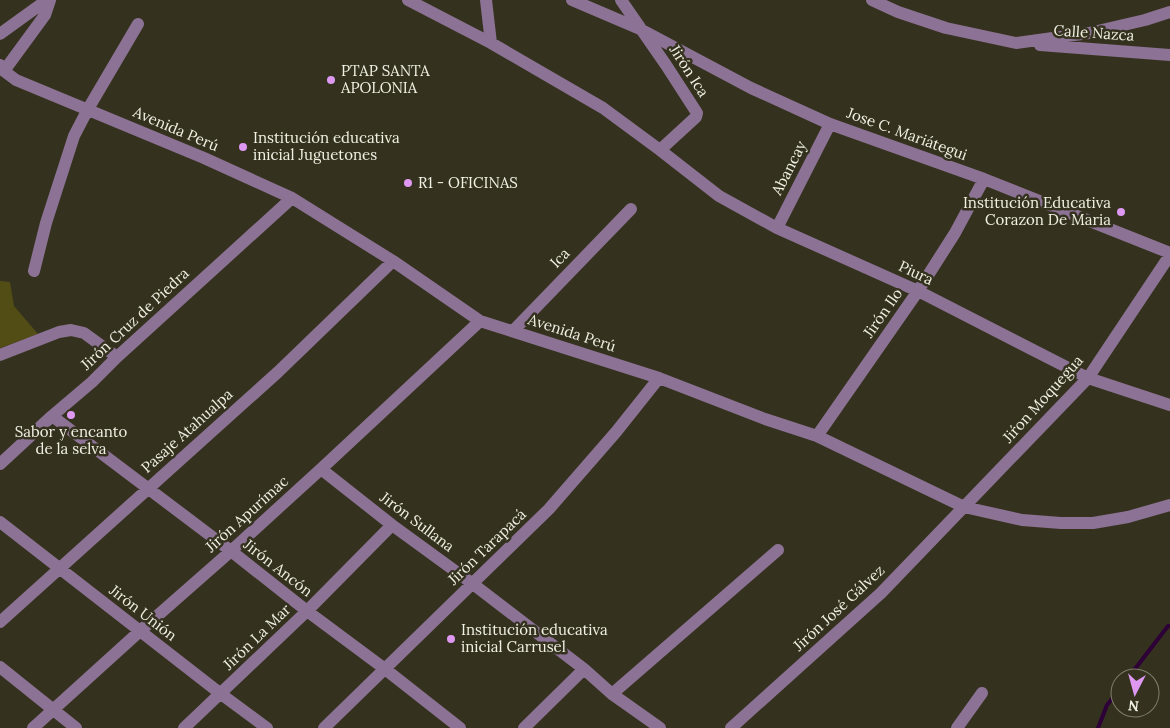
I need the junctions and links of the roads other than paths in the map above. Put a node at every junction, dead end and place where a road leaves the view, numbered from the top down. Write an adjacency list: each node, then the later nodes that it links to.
1 (48, 0): 10 (street); 14 (street)
2 (408, 0): 11 (street)
3 (486, 0): 11 (street)
4 (572, 0): 9 (street, Jose C. Mariátegui)
5 (621, 0): 9 (street)
6 (872, 0): 12 (street)
7 (1170, 12): 12 (street)
8 (138, 24): 15 (street)
9 (640, 29): 16 (street, Jose C. Mariátegui); 17 (street, Jirón Ica)
10 (0, 34)
11 (491, 43): 17 (street)
12 (1016, 43): 13 (street, Calle Nazca)
13 (1170, 55)
14 (2, 68): 15 (street, Avenida Perú)
15 (88, 109): 19 (street, Avenida Perú); 24 (street)
16 (830, 124): 18 (street, Jose C. Mariátegui); 21 (street, Abancay)
17 (660, 150): 21 (street, Piura)
18 (984, 179): 22 (street, Jose C. Mariátegui); 25 (street, Jirón Ilo)
19 (292, 198): 23 (street, Avenida Perú); 29 (street, Jirón Cruz de Piedra)
20 (631, 209): 27 (street, Ica)
21 (777, 228): 25 (street, Piura)
22 (1170, 254): 31 (street, Jiŕon Moquegua)
23 (393, 262): 26 (street, Avenida Perú); 37 (street, Pasaje Atahualpa)
24 (34, 272)
25 (918, 291): 31 (street, Piura); 34 (street, Jirón Ilo)
26 (480, 321): 27 (street, Avenida Perú); 36 (street, Jirón Apurímac)
27 (513, 331): 30 (street, Avenida Perú)
28 (0, 355): 29 (street)
29 (117, 356): 33 (street, Jirón Cruz de Piedra)
30 (660, 378): 34 (street, Avenida Perú); 45 (street, Jirón Tarapacá)
31 (1088, 378): 32 (street, Piura); 39 (street, Jiŕon Moquegua)
32 (1170, 405)
33 (52, 416): 35 (street, Jirón Cruz de Piedra); 37 (street, Jirón Ancón)
34 (817, 436): 39 (street, Avenida Perú)
35 (0, 464)
36 (321, 469): 41 (street, Jirón Sullana); 43 (street, Jirón Apurímac)
37 (147, 488): 43 (street, Jirón Ancón); 44 (street, Pasaje Atahualpa)
38 (1170, 505): 39 (street, Avenida Perú)
39 (964, 507): 64 (street, Jirón José Gálvez)
40 (0, 522): 44 (street, Jirón Unión)
41 (392, 525): 45 (street, Jirón Sullana); 46 (street, Jirón La Mar)
42 (778, 550): 54 (street)
43 (231, 551): 46 (street, Jirón Ancón); 48 (street, Jirón Apurímac)
44 (59, 568): 47 (street, Pasaje Atahualpa); 48 (street, Jirón Unión)
45 (473, 584): 50 (street, Jirón Tarapacá); 51 (street, Jirón Sullana)
46 (307, 611): 50 (street, Jirón Ancón); 53 (street, Jirón La Mar)
47 (0, 622)
48 (140, 631): 53 (street, Jirón Unión); 55 (street, Jirón Apurímac)
49 (0, 667): 55 (street)
50 (385, 669): 60 (street, Jirón Tarapacá); 61 (street, Jirón Ancón)
51 (584, 669): 54 (street, Jirón Sullana); 62 (street)
52 (982, 693): 65 (street)
53 (221, 694): 58 (street, Jirón La Mar); 59 (street, Jirón Unión)
54 (612, 694): 63 (street, Jirón Sullana)
55 (53, 710): 56 (street, Jirón Apurímac); 57 (street)
56 (33, 728)
57 (76, 728)
58 (184, 728)
59 (268, 728)
60 (324, 728)
61 (460, 728)
62 (524, 728)
63 (660, 728)
64 (731, 728)
65 (957, 728)

